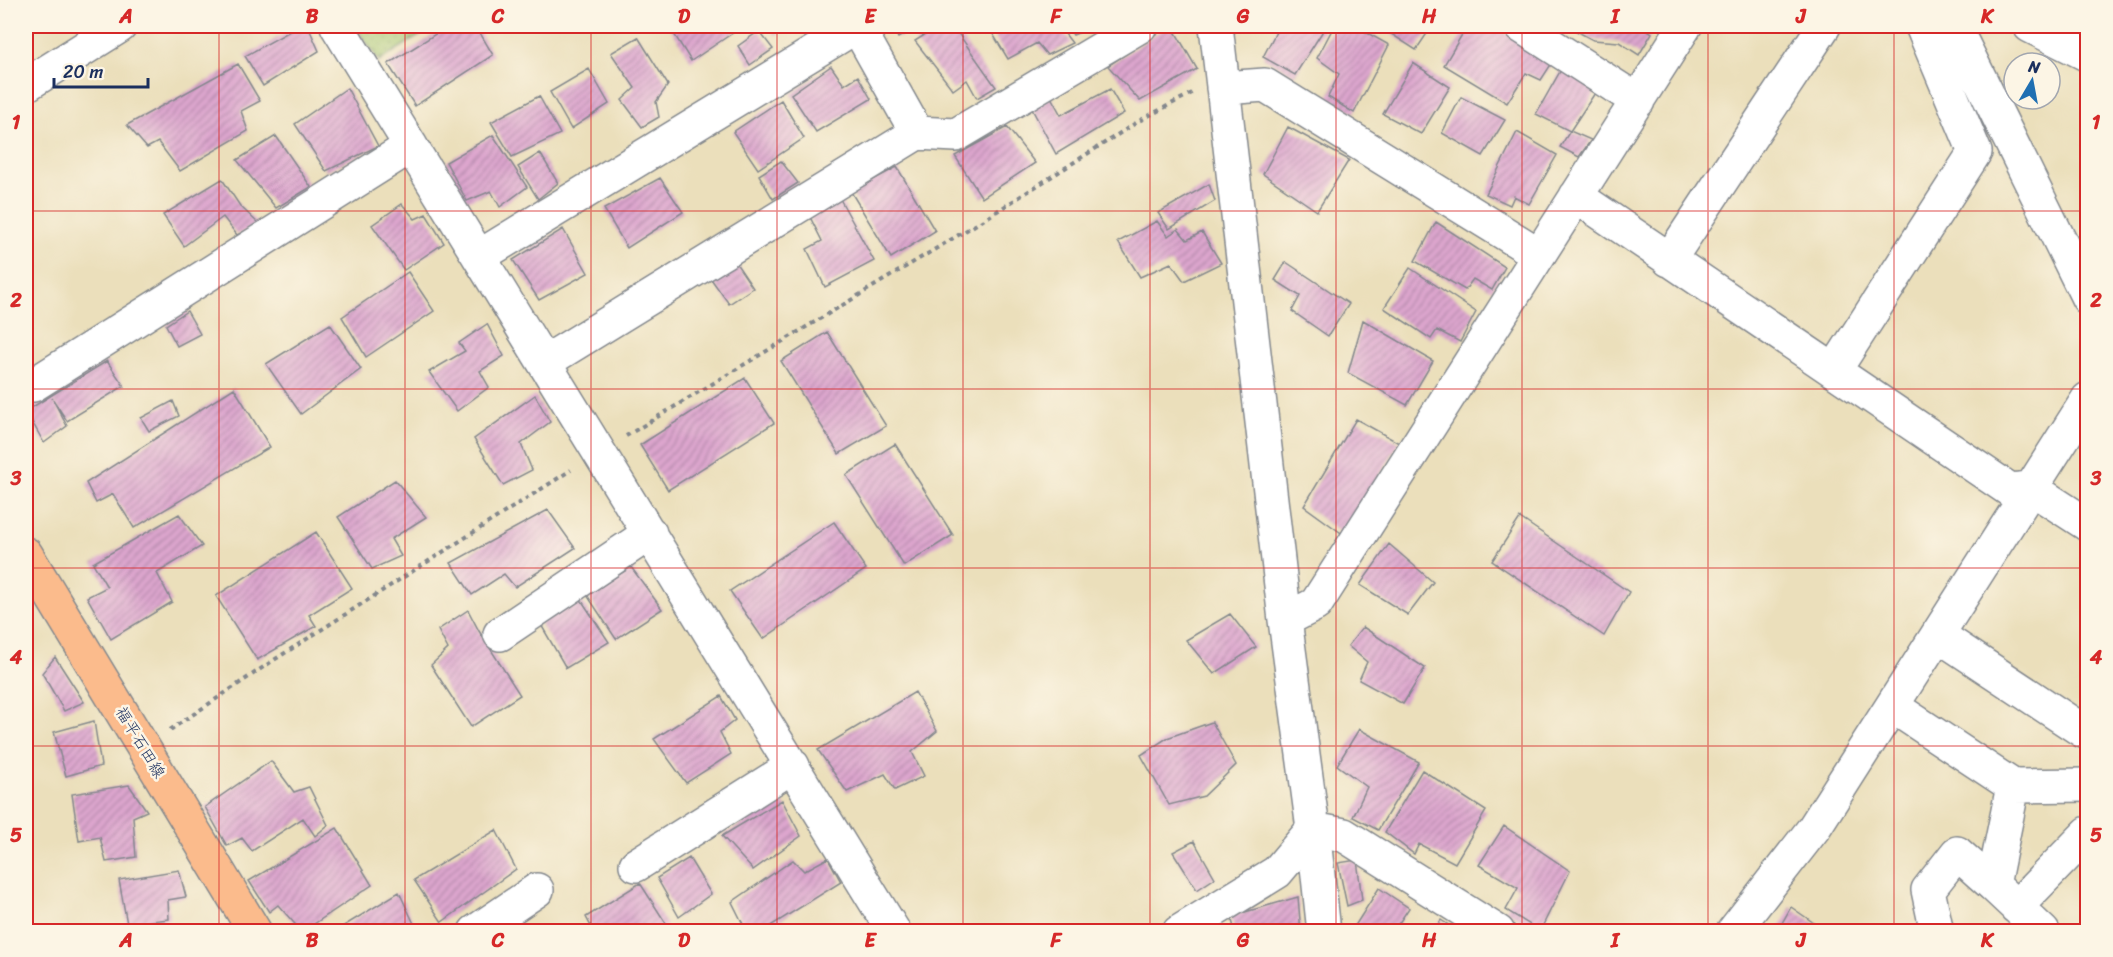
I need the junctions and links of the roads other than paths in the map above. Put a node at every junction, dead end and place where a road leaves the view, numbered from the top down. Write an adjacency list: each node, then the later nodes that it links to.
1 (120, 26): 14 (street)
2 (337, 26): 17 (street)
3 (856, 26): 16 (street); 20 (street)
4 (1140, 26): 16 (street)
5 (1216, 26): 13 (street)
6 (1521, 26): 15 (street)
7 (1686, 26): 15 (street)
8 (1824, 26): 21 (street)
9 (1922, 26): 24 (street)
10 (1954, 26): 22 (street)
11 (2030, 26): 12 (street)
12 (2088, 55)
13 (1222, 82): 19 (street); 31 (street)
14 (26, 85)
15 (1638, 101): 18 (street)
16 (917, 133): 23 (street)
17 (411, 146): 20 (street); 25 (street)
18 (1576, 196): 19 (street); 21 (street)
19 (1538, 254): 31 (street)
20 (480, 256): 23 (street)
21 (1669, 260): 24 (street)
22 (2088, 298)
23 (545, 362): 29 (street)
24 (1834, 371): 27 (street)
25 (33, 385)
26 (2088, 399): 27 (street)
27 (2031, 488): 28 (street); 33 (street)
28 (2088, 525)
29 (650, 533): 32 (street); 36 (street)
30 (26, 554): 45 (main road, 福平石田線)
31 (1285, 620): 39 (street)
32 (500, 634)
33 (1938, 635): 34 (street); 35 (street)
34 (1892, 706): 38 (street); 51 (street)
35 (2083, 731)
36 (793, 766): 41 (street); 47 (street)
37 (2088, 785): 38 (street)
38 (2013, 786): 42 (street)
39 (1313, 829): 48 (street); 49 (street); 50 (street)
40 (2088, 833): 44 (street)
41 (636, 865)
42 (1993, 885): 44 (street); 52 (street)
43 (537, 890): 46 (street)
44 (2016, 907): 53 (street)
45 (255, 932)
46 (475, 932)
47 (894, 932)
48 (1179, 932)
49 (1324, 932)
50 (1498, 932)
51 (1733, 932)
52 (1937, 932)
53 (2043, 932)

